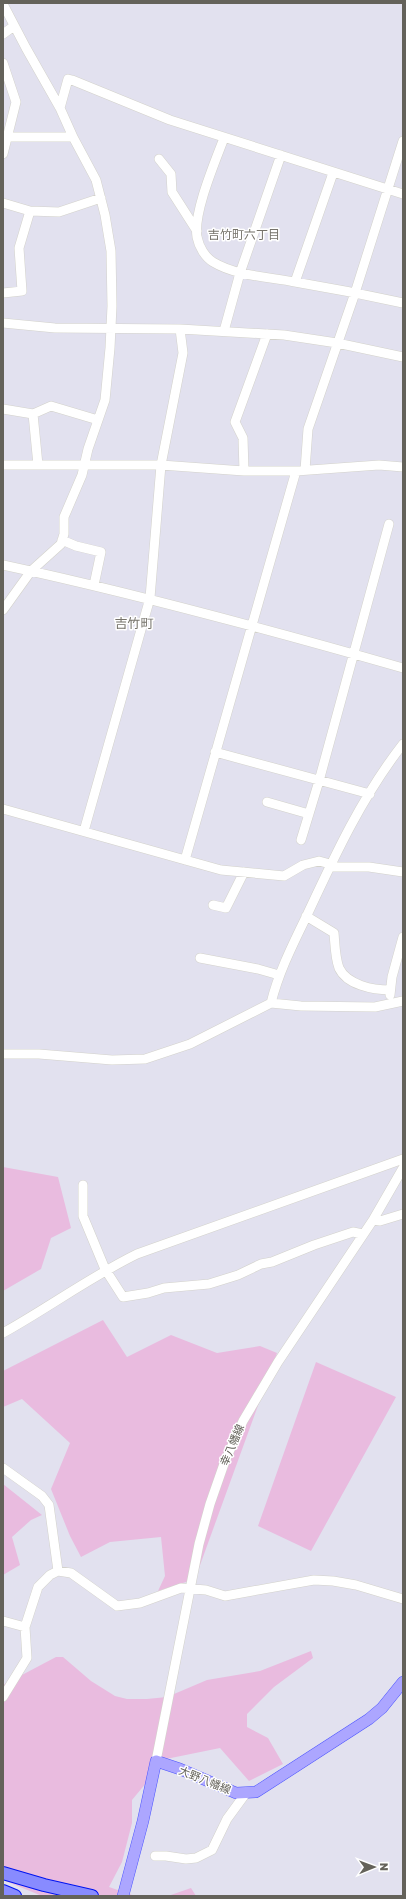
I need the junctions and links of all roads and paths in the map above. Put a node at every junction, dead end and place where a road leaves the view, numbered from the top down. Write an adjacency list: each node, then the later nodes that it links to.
1 (3, 4): 2 (street)
2 (14, 26): 3 (street); 5 (street)
3 (3, 34)
4 (3, 63): 6 (street)
5 (60, 108): 7 (street); 8 (street)
6 (9, 137): 7 (street); 10 (street)
7 (73, 137): 16 (street)
8 (224, 138): 11 (street); 19 (street)
9 (403, 141): 14 (street)
10 (3, 154)
11 (281, 155): 13 (street); 20 (street)
12 (159, 159): 19 (street)
13 (333, 173): 14 (street); 21 (street)
14 (388, 189): 15 (street); 23 (street)
15 (403, 194)
16 (101, 198): 18 (street); 27 (street)
17 (3, 203): 18 (street)
18 (30, 210): 22 (street)
19 (197, 231): 20 (street)
20 (240, 274): 21 (street); 28 (street)
21 (295, 282): 23 (street)
22 (3, 293)
23 (355, 293): 24 (street); 30 (street)
24 (403, 303)
25 (3, 323): 27 (street)
26 (180, 329): 27 (street); 28 (street); 38 (street)
27 (111, 330): 34 (street)
28 (224, 330): 29 (street)
29 (267, 334): 30 (street); 41 (street)
30 (337, 343): 31 (street); 40 (street)
31 (403, 357)
32 (3, 409): 33 (street)
33 (33, 414): 34 (street); 36 (street)
34 (98, 420): 37 (street)
35 (3, 465): 36 (street)
36 (38, 465): 37 (street)
37 (85, 465): 38 (street); 43 (street)
38 (161, 465): 41 (street); 47 (street)
39 (403, 468): 40 (street)
40 (301, 470): 41 (street); 49 (street)
41 (244, 471)
42 (389, 524): 50 (street)
43 (62, 540): 45 (street); 46 (street)
44 (3, 565): 45 (street)
45 (31, 571): 46 (street); 48 (street)
46 (94, 585): 47 (street)
47 (150, 598): 49 (street); 59 (street)
48 (3, 610)
49 (253, 625): 50 (street); 53 (street)
50 (353, 653): 51 (street); 54 (street)
51 (403, 668)
52 (403, 744): 55 (street)
53 (216, 752): 54 (street); 61 (street)
54 (319, 781): 55 (street); 58 (street)
55 (370, 794): 62 (street)
56 (267, 802): 58 (street)
57 (3, 809): 59 (street)
58 (309, 814): 60 (street)
59 (84, 831): 61 (street)
60 (301, 840)
61 (185, 860): 63 (street)
62 (330, 865): 63 (street); 64 (street); 66 (street)
63 (244, 872): 65 (street)
64 (403, 872)
65 (213, 905)
66 (306, 916): 69 (street); 70 (street)
67 (403, 937): 70 (street)
68 (200, 958): 69 (street)
69 (279, 975): 72 (street)
70 (390, 990): 73 (street)
71 (403, 1001): 73 (street)
72 (271, 1003): 73 (street); 74 (street)
73 (390, 1003)
74 (3, 1054)
75 (403, 1159): 81 (street)
76 (403, 1168): 79 (street, 幸八幡線)
77 (83, 1185): 81 (street)
78 (403, 1214): 79 (street)
79 (373, 1220): 80 (street, 幸八幡線)
80 (363, 1234): 81 (street); 85 (street, 幸八幡線)
81 (105, 1269): 82 (street)
82 (3, 1333)
83 (3, 1468): 84 (street)
84 (58, 1571): 85 (street); 88 (street)
85 (190, 1587): 86 (street); 91 (street, 幸八幡線)
86 (403, 1600)
87 (3, 1622): 88 (street)
88 (25, 1627): 90 (street)
89 (403, 1682): 92 (main road, 大野八幡線)
90 (3, 1697)
91 (156, 1762): 92 (main road, 大野八幡線); 98 (main road)
92 (246, 1793): 93 (street)
93 (155, 1856)
94 (3, 1873): 97 (highway)
95 (3, 1891): 96 (highway)
96 (15, 1896)
97 (92, 1896)
98 (123, 1896)

